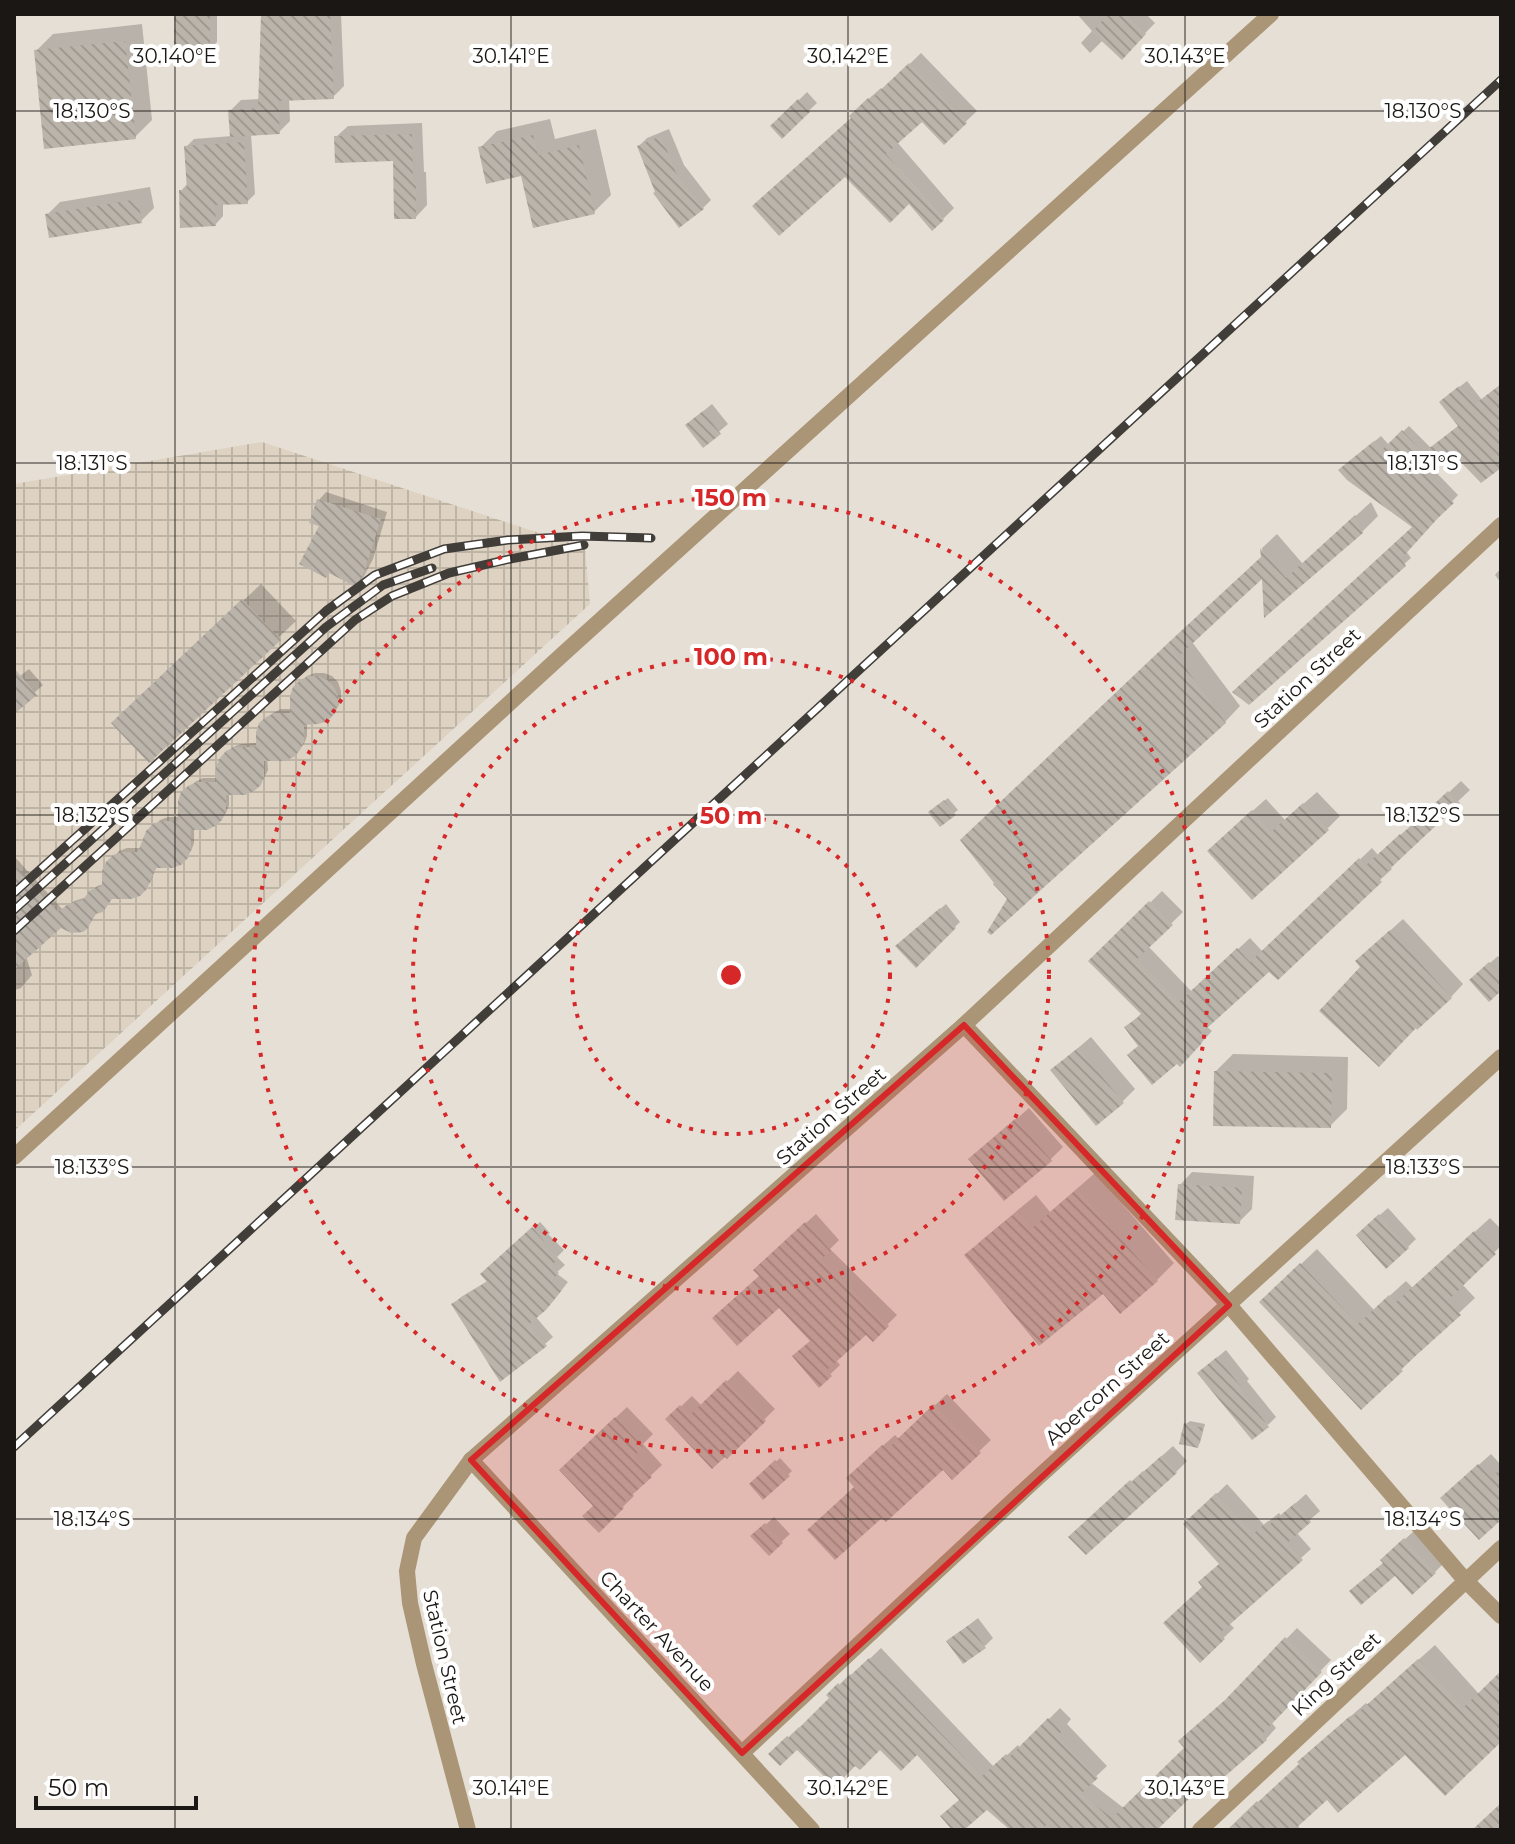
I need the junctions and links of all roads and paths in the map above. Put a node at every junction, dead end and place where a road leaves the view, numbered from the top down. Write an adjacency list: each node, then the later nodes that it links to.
1 (1271, 14): 5 (street)
2 (1501, 525): 3 (street, Station Street)
3 (964, 1025): 6 (street); 7 (street, Station Street)
4 (1501, 1057): 6 (street, Abercorn Street)
5 (14, 1157)
6 (1229, 1305): 9 (street); 11 (street, Abercorn Street)
7 (471, 1460): 11 (street, Charter Avenue); 12 (street, Station Street)
8 (1501, 1548): 9 (street, King Street)
9 (1465, 1580): 10 (street); 14 (street, King Street)
10 (1501, 1616)
11 (742, 1753): 13 (street, Charter Avenue)
12 (468, 1830)
13 (812, 1830)
14 (1200, 1830)

